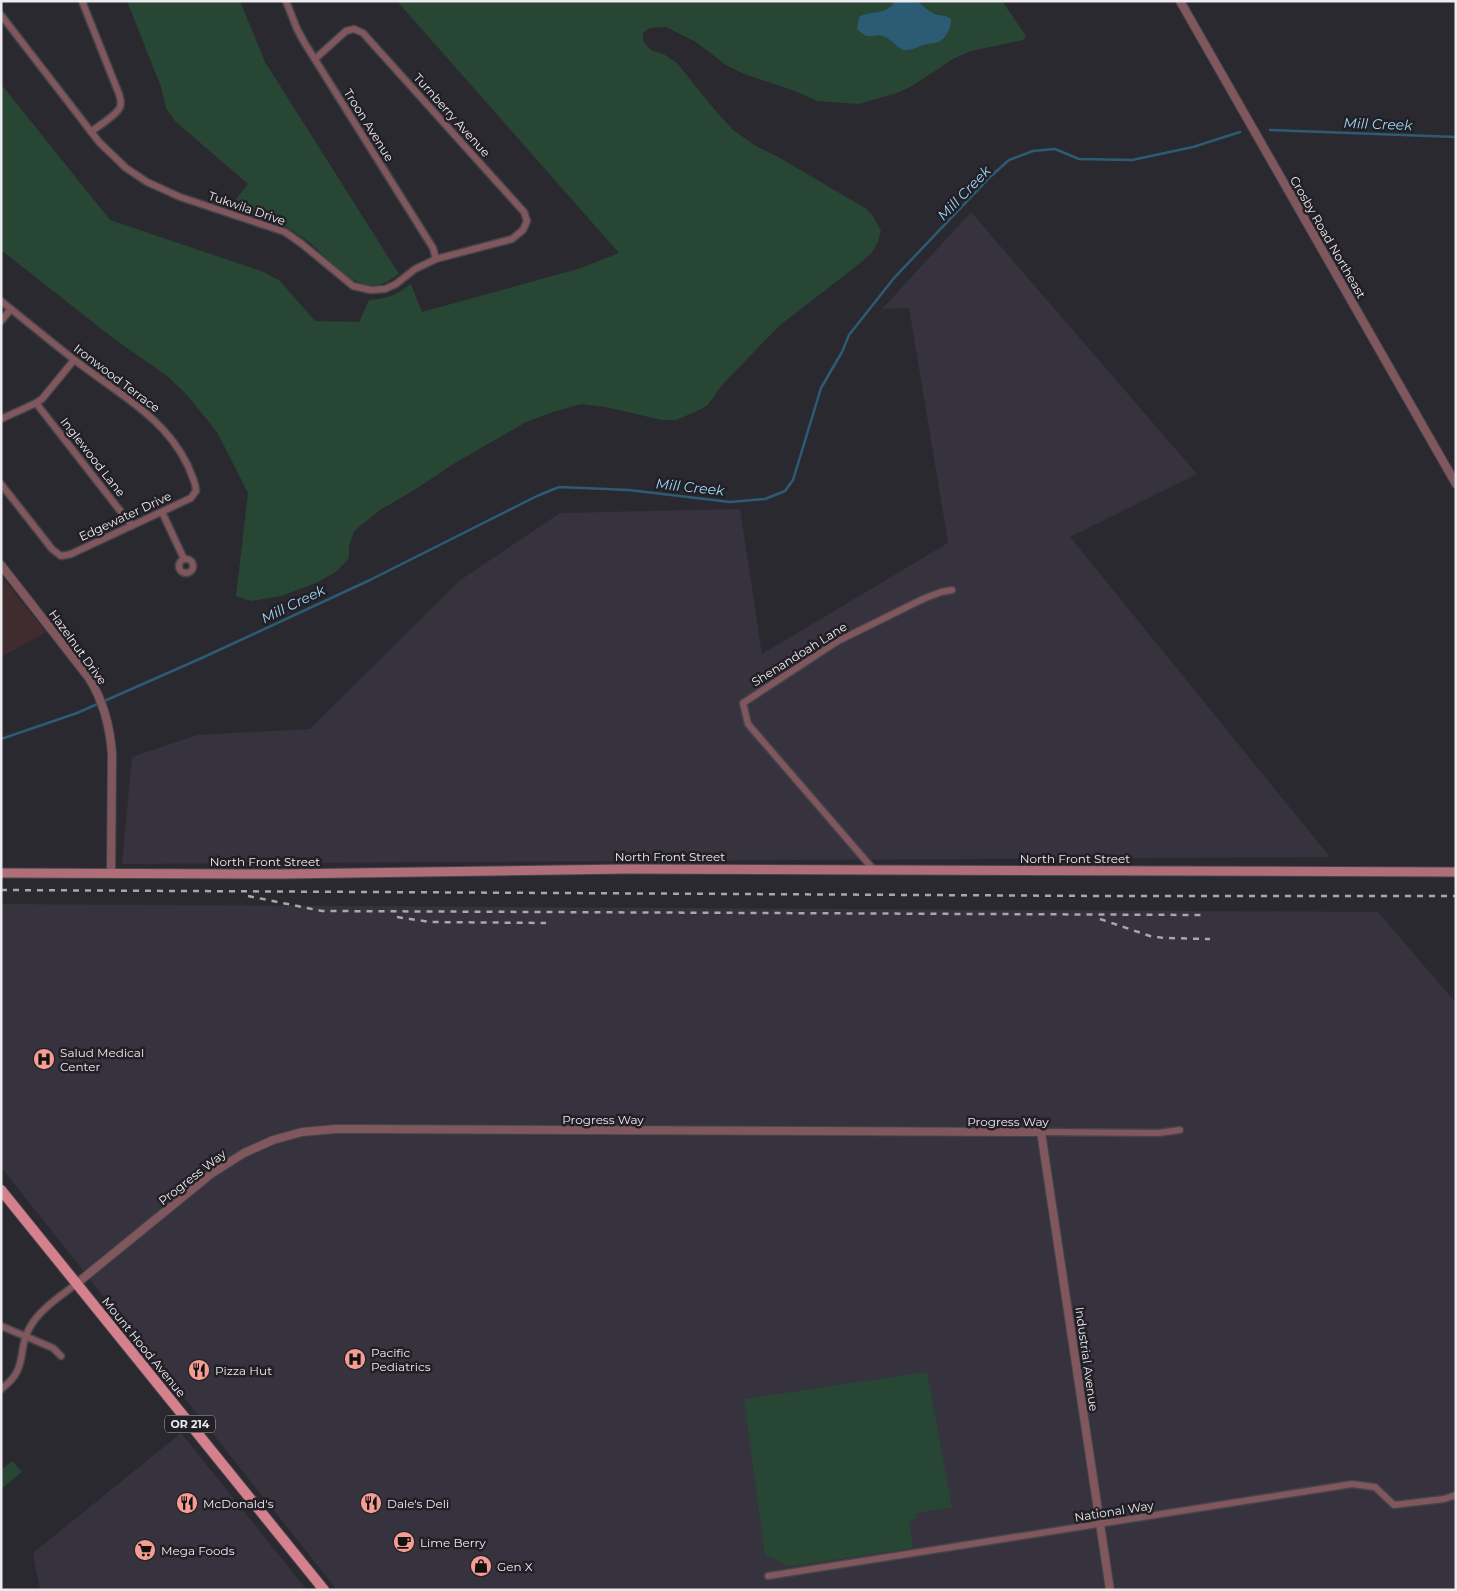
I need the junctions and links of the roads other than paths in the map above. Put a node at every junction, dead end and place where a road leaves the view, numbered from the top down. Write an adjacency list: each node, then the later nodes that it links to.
1 (82, 1): 6 (street)
2 (286, 1): 5 (street, Troon Avenue)
3 (1180, 1): 16 (street, Crosby Road Northeast)
4 (1, 15): 6 (street, Tukwila Drive)
5 (315, 59): 7 (street, Turnberry Avenue); 8 (street, Troon Avenue)
6 (91, 132): 8 (street, Tukwila Drive)
7 (527, 221): 8 (street, Tukwila Drive)
8 (436, 258)
9 (1, 301): 10 (street, Ironwood Terrace)
10 (11, 309): 11 (street); 12 (street, Ironwood Terrace)
11 (1, 322)
12 (74, 360): 13 (street); 17 (street, Ironwood Terrace)
13 (36, 403): 14 (street); 19 (street, Inglewood Lane)
14 (1, 419)
15 (1, 484): 19 (street, Edgewater Drive)
16 (1456, 484)
17 (196, 491): 18 (street, Edgewater Drive)
18 (162, 512): 19 (street, Edgewater Drive); 20 (street)
19 (132, 526)
20 (184, 559)
21 (1, 565): 26 (street, Hazelnut Drive)
22 (952, 590): 23 (street, Shenandoah Lane)
23 (873, 869): 24 (main road, North Front Street); 26 (main road, North Front Street)
24 (1456, 872)
25 (1, 873): 26 (main road, North Front Street)
26 (111, 873)
27 (1180, 1130): 28 (street, Progress Way)
28 (1041, 1132): 30 (street, Progress Way); 36 (street, Industrial Avenue)
29 (1, 1190): 30 (main road, Mount Hood Avenue / OR 214)
30 (76, 1284): 32 (street); 38 (main road, Mount Hood Avenue / OR 214)
31 (1, 1326): 32 (street)
32 (26, 1336): 33 (street); 34 (street)
33 (61, 1356)
34 (1, 1389)
35 (1456, 1494): 36 (street, National Way)
36 (1100, 1524): 37 (street, National Way); 39 (street, Industrial Avenue)
37 (768, 1576)
38 (324, 1590)
39 (1110, 1590)

